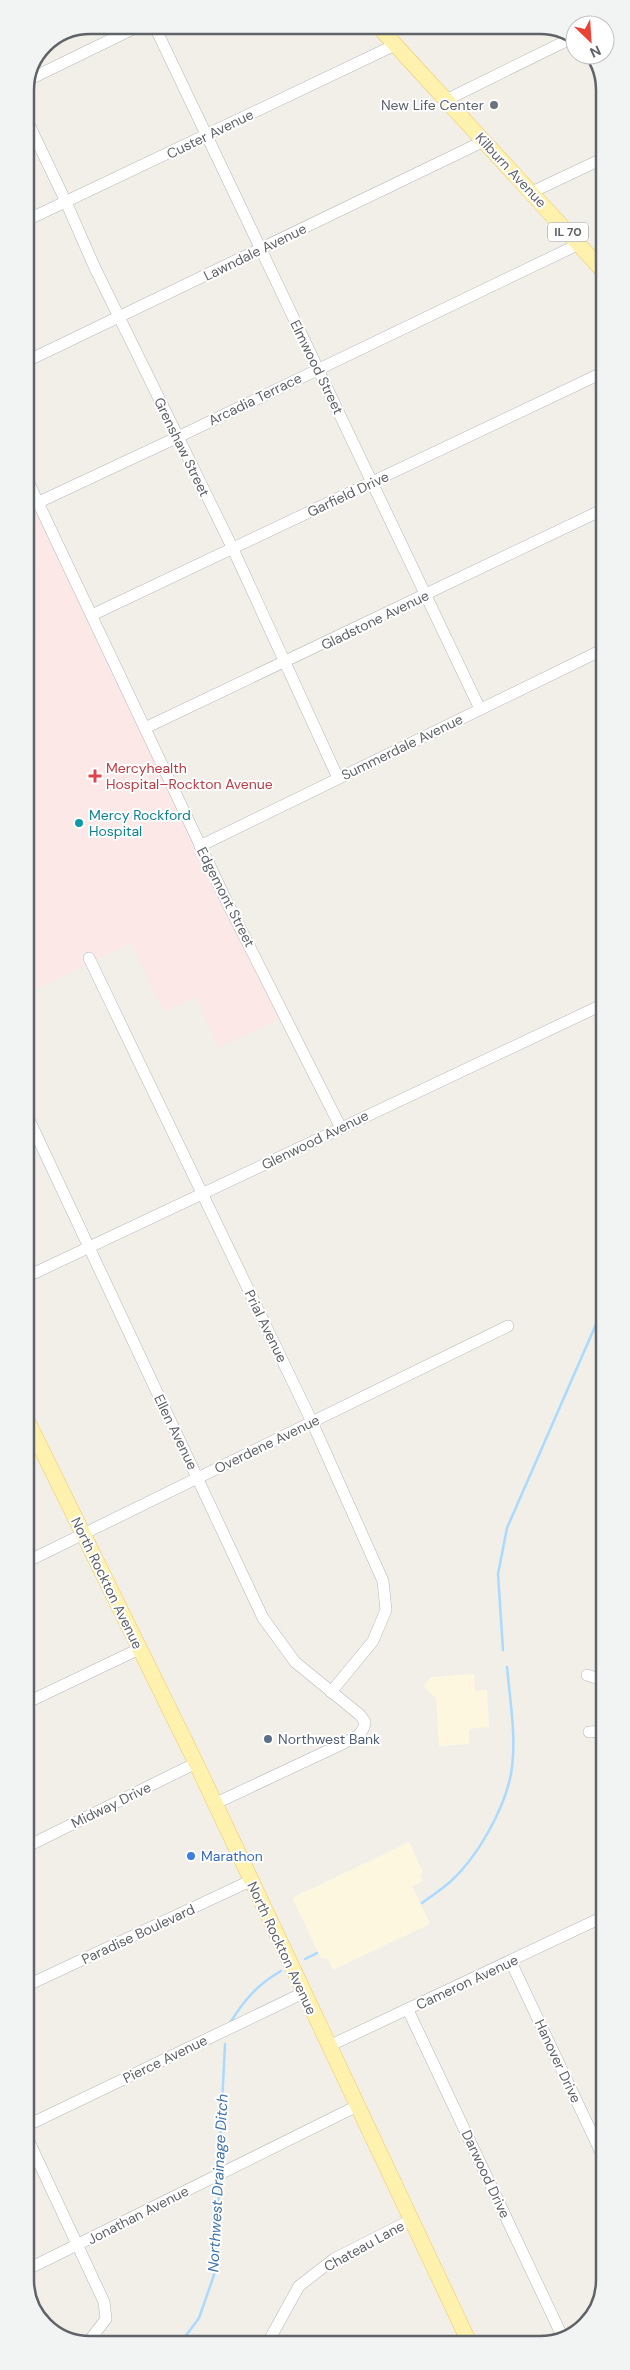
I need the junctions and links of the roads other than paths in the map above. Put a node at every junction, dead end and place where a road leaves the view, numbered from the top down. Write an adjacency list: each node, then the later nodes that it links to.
1 (122, 34): 6 (street)
2 (158, 34): 9 (street, Elmwood Street)
3 (385, 34): 5 (main road, Kilburn Avenue / IL 70)
4 (565, 41): 7 (street)
5 (395, 45): 7 (main road, Kilburn Avenue / IL 70); 9 (street, Custer Avenue)
6 (36, 76)
7 (446, 100): 10 (main road, Kilburn Avenue / IL 70)
8 (34, 135): 13 (street, Grenshaw Street)
9 (206, 136): 13 (street, Custer Avenue); 16 (street, Elmwood Street)
10 (484, 141): 12 (main road, Kilburn Avenue / IL 70); 16 (street, Lawndale Avenue)
11 (596, 162): 12 (street)
12 (532, 192): 15 (main road, Kilburn Avenue / IL 70)
13 (66, 202): 14 (street, Custer Avenue); 18 (street, Grenshaw Street)
14 (34, 217)
15 (579, 244): 17 (main road, Kilburn Avenue / IL 70); 20 (street, Arcadia Terrace)
16 (260, 250): 18 (street, Lawndale Avenue); 20 (street, Elmwood Street)
17 (596, 263)
18 (120, 318): 19 (street, Lawndale Avenue); 22 (street, Grenshaw Street)
19 (34, 358)
20 (317, 369): 22 (street, Arcadia Terrace); 23 (street, Elmwood Street)
21 (596, 376): 23 (street, Garfield Drive)
22 (178, 437): 25 (street, Arcadia Terrace); 27 (street, Grenshaw Street)
23 (372, 482): 27 (street, Garfield Drive); 28 (street, Elmwood Street)
24 (34, 492): 25 (street, Edgemont Street)
25 (39, 502): 29 (street, Edgemont Street)
26 (596, 513): 28 (street, Gladstone Avenue)
27 (232, 548): 29 (street, Garfield Drive); 31 (street, Grenshaw Street)
28 (426, 595): 31 (street, Gladstone Avenue); 32 (street, Elmwood Street)
29 (92, 615): 33 (street, Edgemont Street)
30 (596, 654): 32 (street, Summerdale Avenue)
31 (285, 662): 33 (street, Gladstone Avenue); 34 (street, Grenshaw Street)
32 (480, 709): 34 (street, Summerdale Avenue)
33 (145, 728): 35 (street, Edgemont Street)
34 (338, 778): 35 (street, Summerdale Avenue)
35 (200, 846): 38 (street, Edgemont Street)
36 (89, 958): 40 (street, Prial Avenue)
37 (596, 1008): 38 (street, Glenwood Avenue)
38 (341, 1128): 40 (street, Glenwood Avenue)
39 (34, 1130): 41 (street, Ellen Avenue)
40 (202, 1194): 41 (street, Glenwood Avenue); 44 (street, Prial Avenue)
41 (88, 1248): 42 (street, Glenwood Avenue); 46 (street, Ellen Avenue)
42 (34, 1273)
43 (508, 1326): 44 (street, Overdene Avenue)
44 (312, 1422): 46 (street, Overdene Avenue); 52 (street, Prial Avenue)
45 (34, 1436): 47 (main road, North Rockton Avenue)
46 (198, 1478): 47 (street, Overdene Avenue); 52 (street, Ellen Avenue)
47 (83, 1534): 48 (street, Overdene Avenue); 49 (main road, North Rockton Avenue)
48 (34, 1558)
49 (139, 1649): 53 (street); 56 (main road, North Rockton Avenue)
50 (587, 1675): 51 (street)
51 (596, 1678)
52 (332, 1692): 57 (street, Ellen Avenue)
53 (34, 1699)
54 (589, 1732): 55 (street)
55 (596, 1732)
56 (196, 1763): 57 (main road, North Rockton Avenue); 58 (street, Midway Drive)
57 (214, 1804): 59 (main road, North Rockton Avenue)
58 (34, 1843)
59 (250, 1881): 62 (street, Paradise Boulevard); 63 (main road, North Rockton Avenue)
60 (596, 1920): 61 (street, Cameron Avenue)
61 (511, 1962): 64 (street, Cameron Avenue); 68 (street, Hanover Drive)
62 (34, 1982)
63 (303, 1993): 65 (main road, North Rockton Avenue); 67 (street, Pierce Avenue)
64 (408, 2010): 65 (street, Cameron Avenue); 73 (street, Darwood Drive)
65 (328, 2046): 66 (main road, North Rockton Avenue)
66 (357, 2106): 70 (main road, North Rockton Avenue); 71 (street, Jonathan Avenue)
67 (34, 2122)
68 (596, 2142)
69 (34, 2152): 71 (street)
70 (411, 2220): 75 (street, Chateau Lane); 76 (main road, North Rockton Avenue)
71 (78, 2246): 72 (street, Jonathan Avenue); 74 (street)
72 (34, 2266)
73 (560, 2332)
74 (93, 2336)
75 (271, 2336)
76 (466, 2336)

